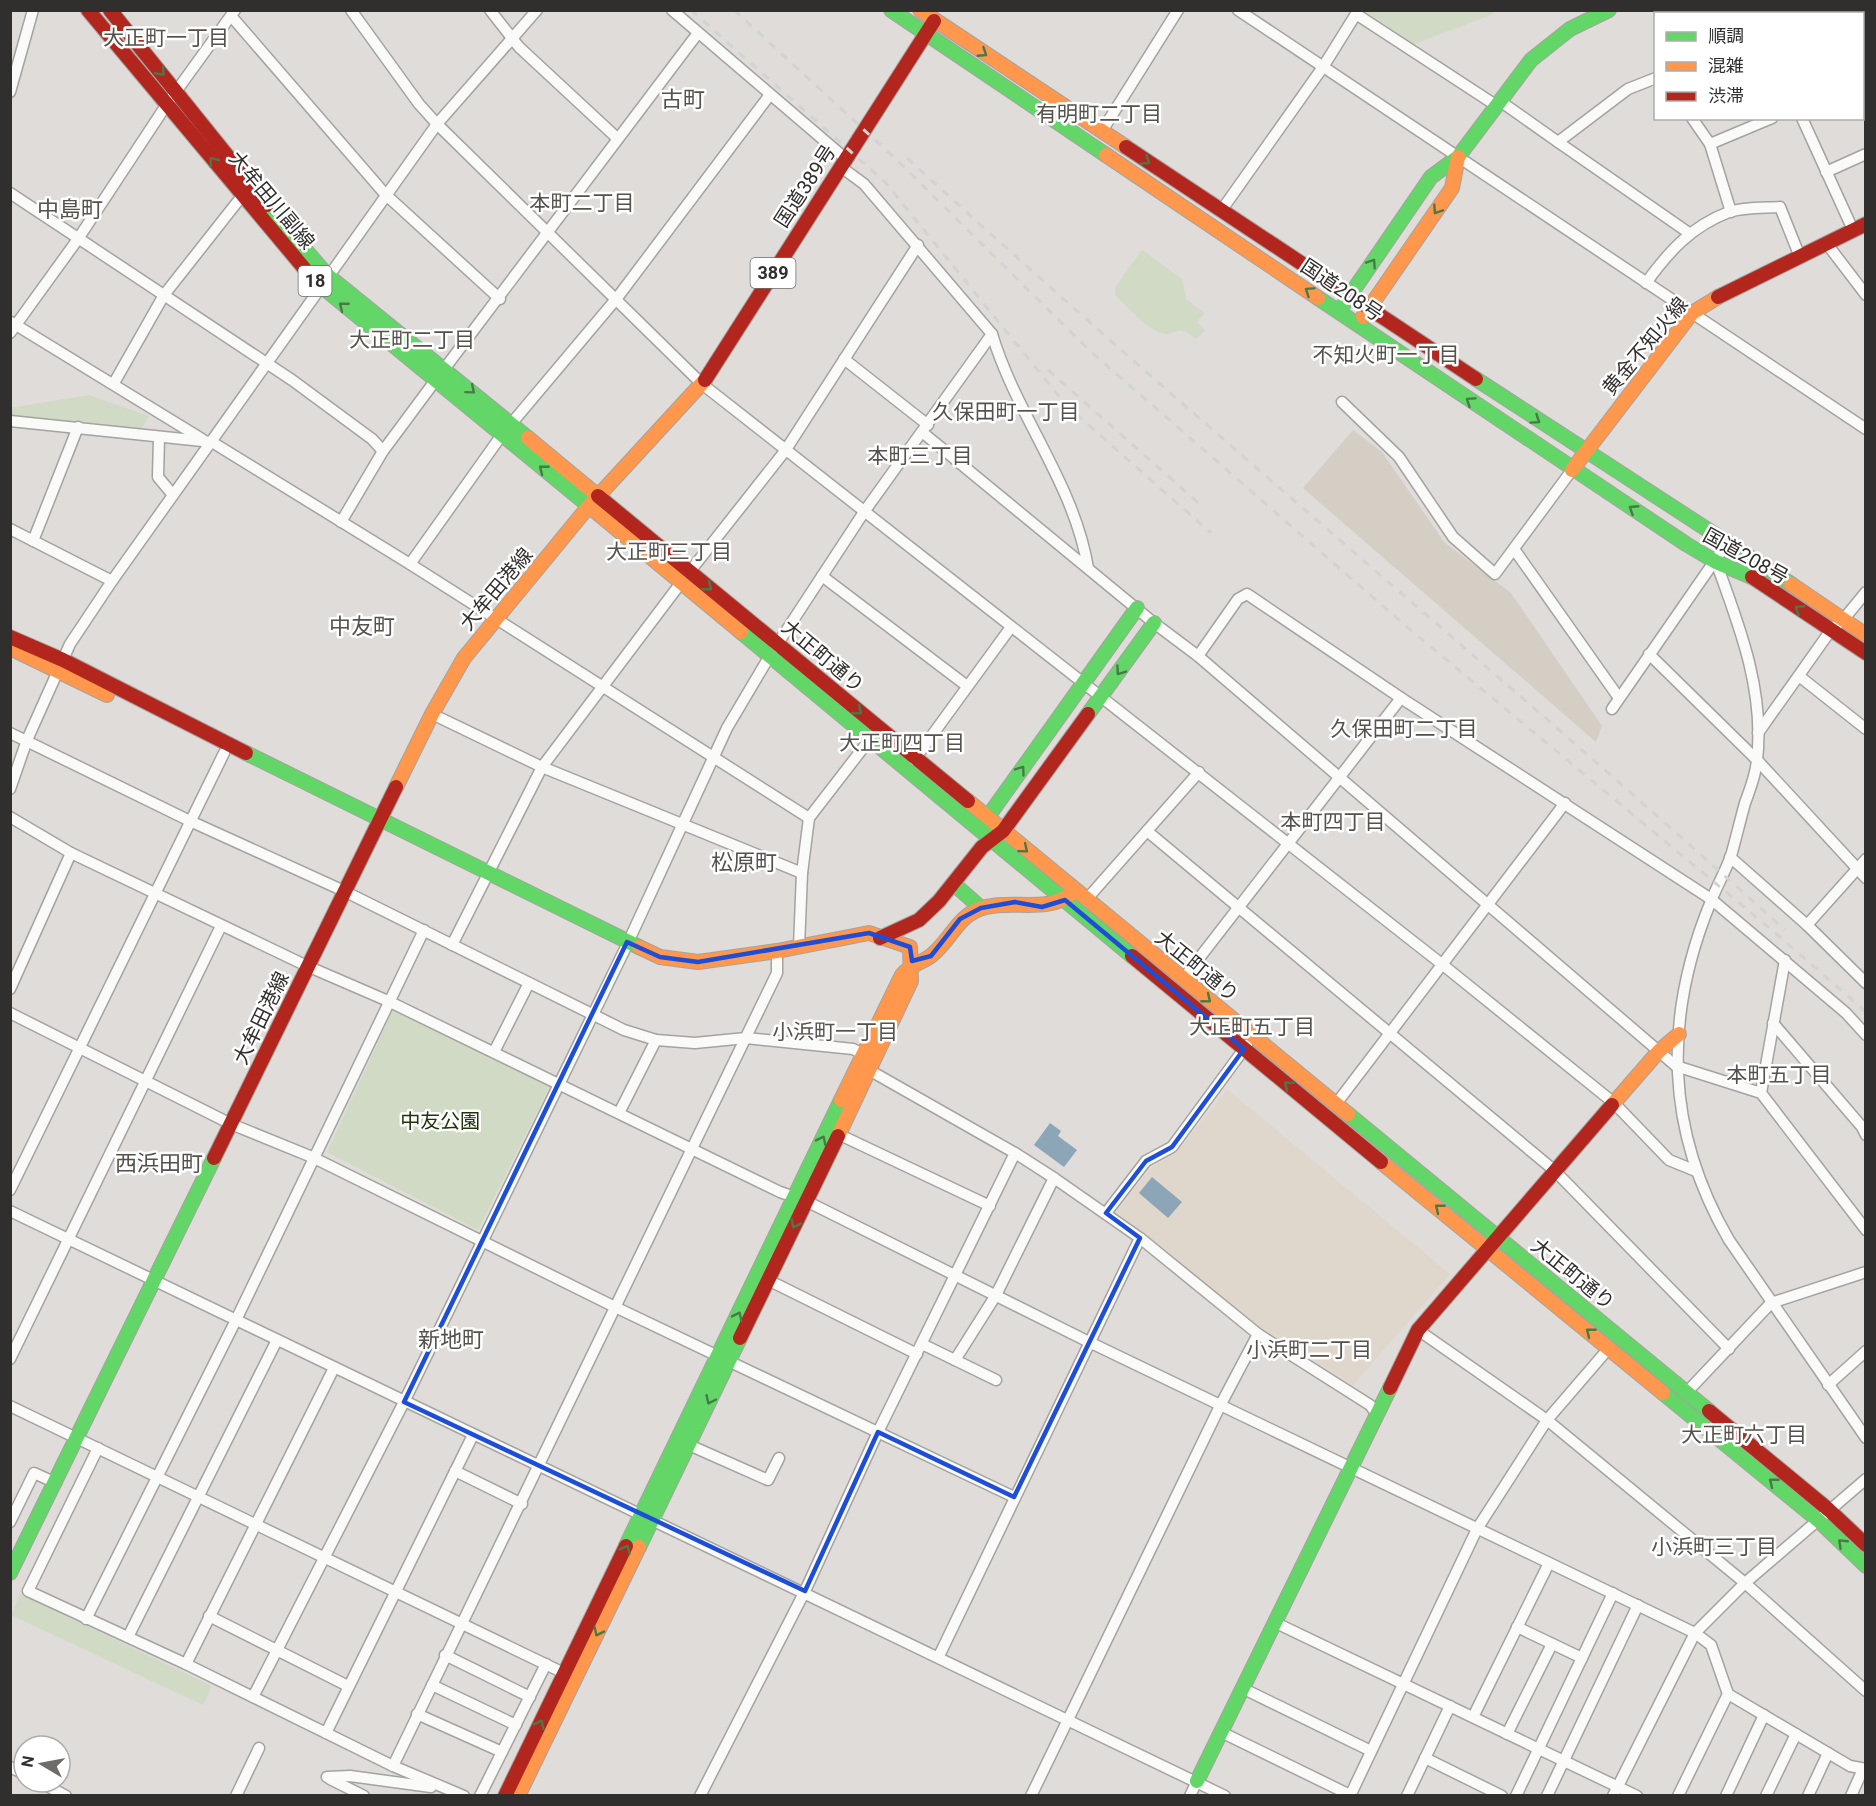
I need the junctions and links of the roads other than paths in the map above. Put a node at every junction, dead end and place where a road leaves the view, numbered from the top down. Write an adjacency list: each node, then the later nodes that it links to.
1 (33, 10): 21 (street)
2 (88, 10): 23 (main road, 大牟田川副線 / 18)
3 (110, 10): 20 (main road, 大牟田川副線 / 18, one-way to 20)
4 (351, 10): 28 (street)
5 (490, 10): 17 (street)
6 (537, 10): 17 (street)
7 (672, 10): 15 (street)
8 (891, 10): 16 (main road, 国道208号)
9 (920, 10): 14 (main road, 国道208号)
10 (1178, 10): 29 (street)
11 (1238, 10): 18 (street)
12 (1609, 10): 24 (main road)
13 (234, 14): 20 (street); 38 (street)
14 (938, 16): 16 (main road, 国道389号 / 389); 29 (main road, 国道208号, one-way to 29)
15 (698, 33): 22 (street); 30 (street)
16 (926, 35): 35 (main road, 国道389号 / 389); 57 (main road, 国道208号, one-way to 16)
17 (513, 40): 28 (street); 30 (street)
18 (1323, 67): 24 (street); 34 (street); 40 (street)
19 (1654, 79): 31 (street)
20 (177, 91): 23 (street); 49 (main road, 大牟田川副線 / 18)
21 (10, 92)
22 (769, 96): 35 (street); 54 (street)
23 (167, 104): 39 (main road, 大牟田川副線 / 18, one-way to 23); 45 (street)
24 (1499, 104): 31 (street); 34 (main road)
25 (1693, 120): 32 (street)
26 (1767, 120): 32 (street)
27 (1803, 120): 36 (street)
28 (437, 124): 38 (street); 43 (street)
29 (1102, 131): 40 (main road, 国道208号, one-way to 40)
30 (617, 138): 43 (street)
31 (1558, 142): 44 (street)
32 (1710, 144): 41 (street)
33 (1865, 156): 36 (street)
34 (1458, 157): 50 (street); 53 (main road, one-way to 34); 56 (main road, one-way to 56)
35 (844, 163): 47 (street); 67 (main road, 国道389号 / 389)
36 (1826, 172): 42 (street)
37 (10, 193): 45 (street)
38 (385, 194): 49 (street); 55 (street)
39 (242, 196): 49 (main road, 大牟田川副線 / 18); 52 (street)
40 (1221, 211): 53 (main road, 国道208号)
41 (1731, 212): 44 (street); 48 (street)
42 (1859, 227): 46 (main road, 黄金不知火線)
43 (548, 231): 54 (street); 55 (street)
44 (1689, 233): 50 (street)
45 (78, 239): 52 (street); 60 (street)
46 (1827, 244): 48 (main road, 黄金不知火線); 51 (street)
47 (918, 246): 61 (street); 62 (street)
48 (1800, 257): 58 (main road, 黄金不知火線)
49 (323, 280): 63 (street); 64 (main road, 大牟田川副線 / 18); 65 (main road, 大牟田川副線 / 18, one-way to 49)
50 (1646, 283): 58 (street)
51 (1866, 294)
52 (164, 295): 63 (street); 66 (street)
53 (1349, 296): 56 (main road, 国道208号); 57 (main road)
54 (617, 298): 67 (street); 70 (street)
55 (500, 299): 64 (street)
56 (1369, 310): 59 (main road); 79 (main road, 国道208号, one-way to 79)
57 (1339, 312): 59 (main road, 国道208号)
58 (1692, 313): 73 (street); 79 (main road, 黄金不知火線)
59 (1357, 324): 80 (main road, 国道208号, one-way to 59)
60 (12, 327): 66 (street)
61 (992, 334): 72 (street); 91 (street)
62 (844, 359): 72 (street); 78 (street)
63 (265, 363): 76 (street); 77 (street)
64 (445, 368): 70 (main road, 大牟田川副線 / 18, one-way to 70)
65 (435, 381): 74 (main road, 大牟田川副線 / 18); 77 (street)
66 (114, 383): 76 (street)
67 (702, 384): 78 (street); 82 (main road, 国道389号 / 389)
68 (1342, 402): 88 (street)
69 (10, 421): 71 (street)
70 (512, 424): 82 (main road, 大牟田川副線 / 18)
71 (78, 427): 75 (street); 86 (street)
72 (925, 428): 83 (street); 91 (street)
73 (1866, 429)
74 (501, 436): 82 (main road, 大牟田川副線 / 18, one-way to 74); 90 (street)
75 (159, 437): 76 (street); 81 (street)
76 (207, 441): 81 (street); 84 (street)
77 (383, 451): 84 (street)
78 (785, 451): 83 (street); 92 (street)
79 (1585, 452): 80 (main road, 黄金不知火線); 87 (main road, 国道208号)
80 (1572, 470): 88 (street); 89 (main road, 国道208号, one-way to 80)
81 (173, 495): 94 (street)
82 (593, 501): 92 (main road, 大正町通り); 95 (main road, 大正町通り); 98 (main road, 大牟田港線)
83 (864, 512): 93 (street); 101 (street)
84 (341, 522): 90 (street)
85 (10, 529): 86 (street)
86 (33, 541): 94 (street)
87 (1728, 543): 89 (street); 99 (main road, 国道208号)
88 (1514, 549): 118 (street)
89 (1716, 562): 102 (main road, 国道208号, one-way to 89); 108 (street); 123 (street)
90 (410, 564): 98 (street)
91 (1088, 568): 97 (street)
92 (690, 572): 95 (street); 105 (main road, 大正町通り, one-way to 105)
93 (822, 576): 105 (street); 114 (street)
94 (112, 580): 111 (street)
95 (680, 584): 110 (main road, 大正町通り); 115 (street)
96 (1866, 592): 99 (street)
97 (1137, 608): 100 (street); 113 (main road)
98 (496, 619): 115 (street); 120 (main road, 大牟田港線)
99 (1843, 620): 102 (street); 103 (main road, 国道208号)
100 (1154, 623): 109 (street); 116 (main road, one-way to 116)
101 (1011, 627): 113 (street); 114 (street)
102 (1831, 630): 107 (main road, 国道208号); 112 (street)
103 (1866, 635)
104 (10, 637): 111 (main road)
105 (778, 644): 110 (street); 129 (main road, 大正町通り, one-way to 129)
106 (10, 648): 111 (main road)
107 (1866, 653)
108 (1649, 654): 118 (street); 128 (street)
109 (1198, 656): 117 (street); 132 (street)
110 (769, 657): 125 (main road, 大正町通り); 127 (street)
111 (61, 666): 124 (street); 126 (main road); 139 (main road)
112 (1799, 676): 121 (street); 123 (street)
113 (1084, 683): 116 (street); 137 (main road, one-way to 113)
114 (967, 686): 129 (street)
115 (604, 687): 127 (street); 130 (street)
116 (1102, 697): 131 (street); 141 (main road)
117 (1401, 698): 132 (street); 134 (street)
118 (1619, 698): 119 (street)
119 (1612, 709)
120 (432, 714): 130 (street); 139 (main road, 大牟田港線)
121 (1866, 729)
122 (10, 733): 124 (street)
123 (1758, 733): 128 (street)
124 (27, 740): 133 (street); 138 (street)
125 (870, 740): 129 (main road, 大正町通り); 136 (street)
126 (224, 753): 138 (street); 139 (main road)
127 (711, 758): 136 (street); 140 (street)
128 (1757, 760): 146 (street); 148 (street)
129 (911, 764): 137 (main road, 大正町通り); 143 (main road, 大正町通り)
130 (542, 767): 140 (street); 150 (street)
131 (1199, 772): 142 (street); 144 (street)
132 (1340, 778): 144 (street); 158 (street)
133 (10, 789)
134 (1565, 804): 156 (street); 158 (street)
135 (10, 817): 145 (street)
136 (809, 818): 149 (street)
137 (987, 818): 141 (main road, 大正町通り); 143 (main road)
138 (190, 821): 153 (street); 154 (street)
139 (377, 823): 150 (main road); 153 (main road, 大牟田港線)
140 (682, 825): 149 (street); 166 (street)
141 (1003, 831): 143 (main road); 155 (main road, 大正町通り, one-way to 155)
142 (1147, 831): 157 (street); 159 (street)
143 (989, 839): 152 (main road); 155 (main road, 大正町通り)
144 (1288, 842): 159 (street); 172 (street)
145 (71, 853): 154 (street); 176 (street)
146 (1730, 857): 156 (street); 161 (street)
147 (1866, 859): 148 (street)
148 (1857, 870): 151 (street); 161 (street)
149 (802, 873): 167 (street)
150 (487, 878): 165 (street); 166 (main road)
151 (1866, 878)
152 (955, 885): 160 (main road); 164 (main road)
153 (344, 891): 163 (street); 171 (main road, 大牟田港線)
154 (154, 892): 162 (street); 187 (street)
155 (1070, 895): 157 (main road, 大正町通り); 160 (main road); 188 (main road, 大正町通り)
156 (1712, 899): 169 (street); 182 (street)
157 (1086, 900): 173 (main road, 大正町通り)
158 (1489, 903): 172 (street); 189 (street)
159 (1238, 906): 173 (street); 181 (street)
160 (981, 908): 170 (main road)
161 (1807, 925): 175 (street)
162 (222, 926): 171 (street); 194 (street)
163 (424, 930): 165 (street); 177 (street)
164 (884, 936): 167 (main road); 168 (main road); 170 (main road)
165 (452, 945): 174 (street)
166 (626, 945): 168 (main road); 179 (street)
167 (799, 947): 168 (main road)
168 (778, 955): 185 (street)
169 (1785, 960): 180 (street); 183 (street)
170 (912, 961): 191 (main road); 193 (main road)
171 (307, 966): 177 (street); 200 (main road, 大牟田港線)
172 (1443, 966): 181 (street); 197 (street)
173 (1183, 979): 184 (main road, 大正町通り, one-way to 184)
174 (529, 983): 179 (street); 190 (street)
175 (1866, 983)
176 (10, 988)
177 (388, 1001): 190 (street); 205 (street)
178 (10, 1013): 187 (street)
179 (592, 1014): 186 (street); 195 (street)
180 (1773, 1023): 196 (street); 202 (street)
181 (1391, 1032): 198 (street); 206 (street)
182 (1679, 1034): 189 (main road); 192 (street)
183 (1866, 1035)
184 (1254, 1037): 188 (street); 198 (main road, 大正町通り)
185 (746, 1038): 186 (street); 191 (street); 203 (street)
186 (656, 1040): 199 (street)
187 (79, 1047): 194 (street); 209 (street)
188 (1244, 1049): 213 (street); 219 (main road, 大正町通り, one-way to 188)
189 (1659, 1051): 192 (street); 197 (main road)
190 (494, 1053): 195 (street)
191 (863, 1054): 193 (street); 210 (main road, one-way to 191)
192 (1676, 1066): 196 (street); 207 (street)
193 (869, 1070): 201 (main road); 204 (street)
194 (145, 1082): 200 (street); 217 (street)
195 (558, 1083): 199 (street); 218 (street)
196 (1761, 1093): 214 (street)
197 (1614, 1103): 206 (main road); 207 (street)
198 (1336, 1104): 215 (main road, 大正町通り)
199 (619, 1113): 203 (street)
200 (231, 1124): 205 (street); 223 (main road, 大牟田港線)
201 (838, 1134): 210 (main road); 211 (street)
202 (1866, 1135)
203 (691, 1148): 210 (street); 226 (street)
204 (1015, 1153): 208 (street); 211 (street)
205 (312, 1157): 218 (street); 227 (street)
206 (1555, 1171): 215 (main road); 234 (street)
207 (1696, 1171): 225 (street)
208 (1054, 1178): 213 (street); 224 (street)
209 (10, 1190)
210 (800, 1199): 221 (street); 222 (main road, one-way to 222); 236 (main road, one-way to 210)
211 (990, 1206): 221 (street)
212 (10, 1211): 217 (street)
213 (1106, 1213): 216 (street)
214 (1866, 1230)
215 (1498, 1237): 219 (main road); 242 (main road, 大正町通り)
216 (1140, 1238): 229 (street); 231 (street)
217 (69, 1239): 223 (street); 237 (street)
218 (481, 1239): 226 (street); 243 (street)
219 (1488, 1248): 228 (main road); 232 (main road, 大正町通り, one-way to 219)
220 (1866, 1272): 225 (street)
221 (954, 1274): 224 (street); 233 (street)
222 (768, 1280): 233 (street); 236 (main road)
223 (155, 1281): 227 (street); 251 (main road, 大牟田港線)
224 (996, 1295): 231 (street); 238 (street)
225 (1771, 1303): 234 (street); 241 (street)
226 (615, 1306): 236 (street); 256 (street)
227 (236, 1320): 230 (street); 258 (street)
228 (1418, 1330): 246 (main road); 247 (street)
229 (1258, 1334): 244 (street); 246 (street)
230 (277, 1340): 239 (street); 261 (street)
231 (1089, 1342): 244 (street); 262 (street)
232 (1609, 1348): 247 (street); 266 (main road, 大正町通り, one-way to 232)
233 (919, 1349): 238 (street); 248 (street)
234 (1729, 1349): 242 (street)
235 (1866, 1351): 241 (street)
236 (724, 1357): 248 (street); 252 (main road, one-way to 252); 265 (main road)
237 (10, 1359)
238 (955, 1359): 240 (street)
239 (334, 1368): 243 (street); 268 (street)
240 (996, 1380)
241 (1828, 1385): 250 (street)
242 (1687, 1392): 264 (main road, 大正町通り)
243 (404, 1402): 249 (street); 271 (street)
244 (1221, 1404): 255 (street); 307 (street)
245 (10, 1406): 251 (street)
246 (1376, 1413): 255 (main road)
247 (1547, 1420): 269 (street); 275 (street)
248 (878, 1432): 262 (street); 276 (street)
249 (473, 1435): 256 (street); 257 (street)
250 (1866, 1438)
251 (78, 1439): 253 (street); 260 (main road, 大牟田港線)
252 (689, 1445): 254 (street); 265 (main road)
253 (98, 1448): 258 (street); 281 (street)
254 (779, 1458)
255 (1351, 1466): 269 (street); 282 (main road)
256 (540, 1468): 263 (street); 265 (street)
257 (455, 1471): 263 (street); 277 (street)
258 (155, 1477): 261 (street); 281 (street)
259 (1866, 1479): 264 (street)
260 (56, 1483): 267 (street); 274 (main road, 大牟田港線)
261 (198, 1497): 268 (street); 286 (street)
262 (1014, 1497): 290 (street)
263 (522, 1504): 283 (street)
264 (1829, 1510): 266 (street); 270 (main road)
265 (647, 1519): 276 (street); 294 (main road)
266 (1818, 1520): 273 (main road, one-way to 266); 275 (street)
267 (10, 1522)
268 (254, 1524): 271 (street); 280 (street)
269 (1477, 1529): 272 (street); 295 (street)
270 (1866, 1545)
271 (322, 1557): 277 (street); 288 (street)
272 (1549, 1563): 278 (street); 284 (street)
273 (1866, 1566)
274 (10, 1573)
275 (1745, 1583): 285 (street); 299 (street)
276 (805, 1591): 290 (street); 334 (street)
277 (394, 1593): 283 (street); 297 (street)
278 (1613, 1593): 279 (street); 291 (street)
279 (1638, 1605): 285 (street); 321 (street)
280 (209, 1617): 288 (street); 292 (street)
281 (86, 1619): 286 (street)
282 (1274, 1622): 295 (street); 298 (main road)
283 (460, 1625): 289 (street); 293 (street)
284 (1517, 1627): 287 (street); 306 (street)
285 (1695, 1633): 300 (street); 326 (street)
286 (128, 1637): 292 (street)
287 (1552, 1644): 291 (street); 311 (street)
288 (275, 1649): 297 (street); 301 (street)
289 (446, 1655): 296 (street); 302 (street)
290 (939, 1656): 307 (street)
291 (1582, 1658): 317 (street)
292 (186, 1664): 301 (street)
293 (546, 1664): 294 (street); 302 (street)
294 (570, 1676): 314 (main road)
295 (1403, 1683): 303 (street); 316 (street)
296 (432, 1684): 304 (street); 308 (street)
297 (348, 1686): 310 (street)
298 (1242, 1688): 309 (main road); 316 (street)
299 (1866, 1691)
300 (1728, 1694): 305 (street); 343 (street)
301 (253, 1696): 310 (street)
302 (530, 1697): 308 (street)
303 (1450, 1706): 306 (street); 320 (street)
304 (417, 1714): 318 (street); 322 (street)
305 (1764, 1715): 312 (street); 344 (street)
306 (1473, 1718): 311 (street)
307 (1070, 1720): 324 (street); 335 (street)
308 (516, 1725): 313 (street)
309 (1221, 1732): 324 (main road); 327 (street)
310 (326, 1733): 322 (street)
311 (1507, 1734): 317 (street)
312 (1796, 1734): 319 (street); 345 (street)
313 (510, 1736): 314 (street); 318 (street)
314 (536, 1746): 332 (main road); 333 (main road)
315 (259, 1748): 328 (street)
316 (1371, 1750): 327 (street)
317 (1539, 1750): 321 (street); 340 (street)
318 (502, 1752): 331 (street)
319 (1828, 1753): 323 (street); 346 (street)
320 (1425, 1758): 338 (street); 339 (street)
321 (1564, 1761): 326 (street); 341 (street)
322 (393, 1766): 325 (street)
323 (1864, 1769): 347 (street)
324 (1197, 1781): 336 (street); 337 (street)
325 (444, 1789): 329 (street); 330 (street)
326 (1615, 1790): 342 (street)
327 (1350, 1795)
328 (236, 1796)
329 (364, 1796)
330 (464, 1796)
331 (480, 1796)
332 (506, 1796)
333 (518, 1796)
334 (700, 1796)
335 (1031, 1796)
336 (1190, 1796)
337 (1225, 1796)
338 (1407, 1796)
339 (1502, 1796)
340 (1516, 1796)
341 (1547, 1796)
342 (1637, 1796)
343 (1678, 1796)
344 (1726, 1796)
345 (1766, 1796)
346 (1808, 1796)
347 (1851, 1796)

